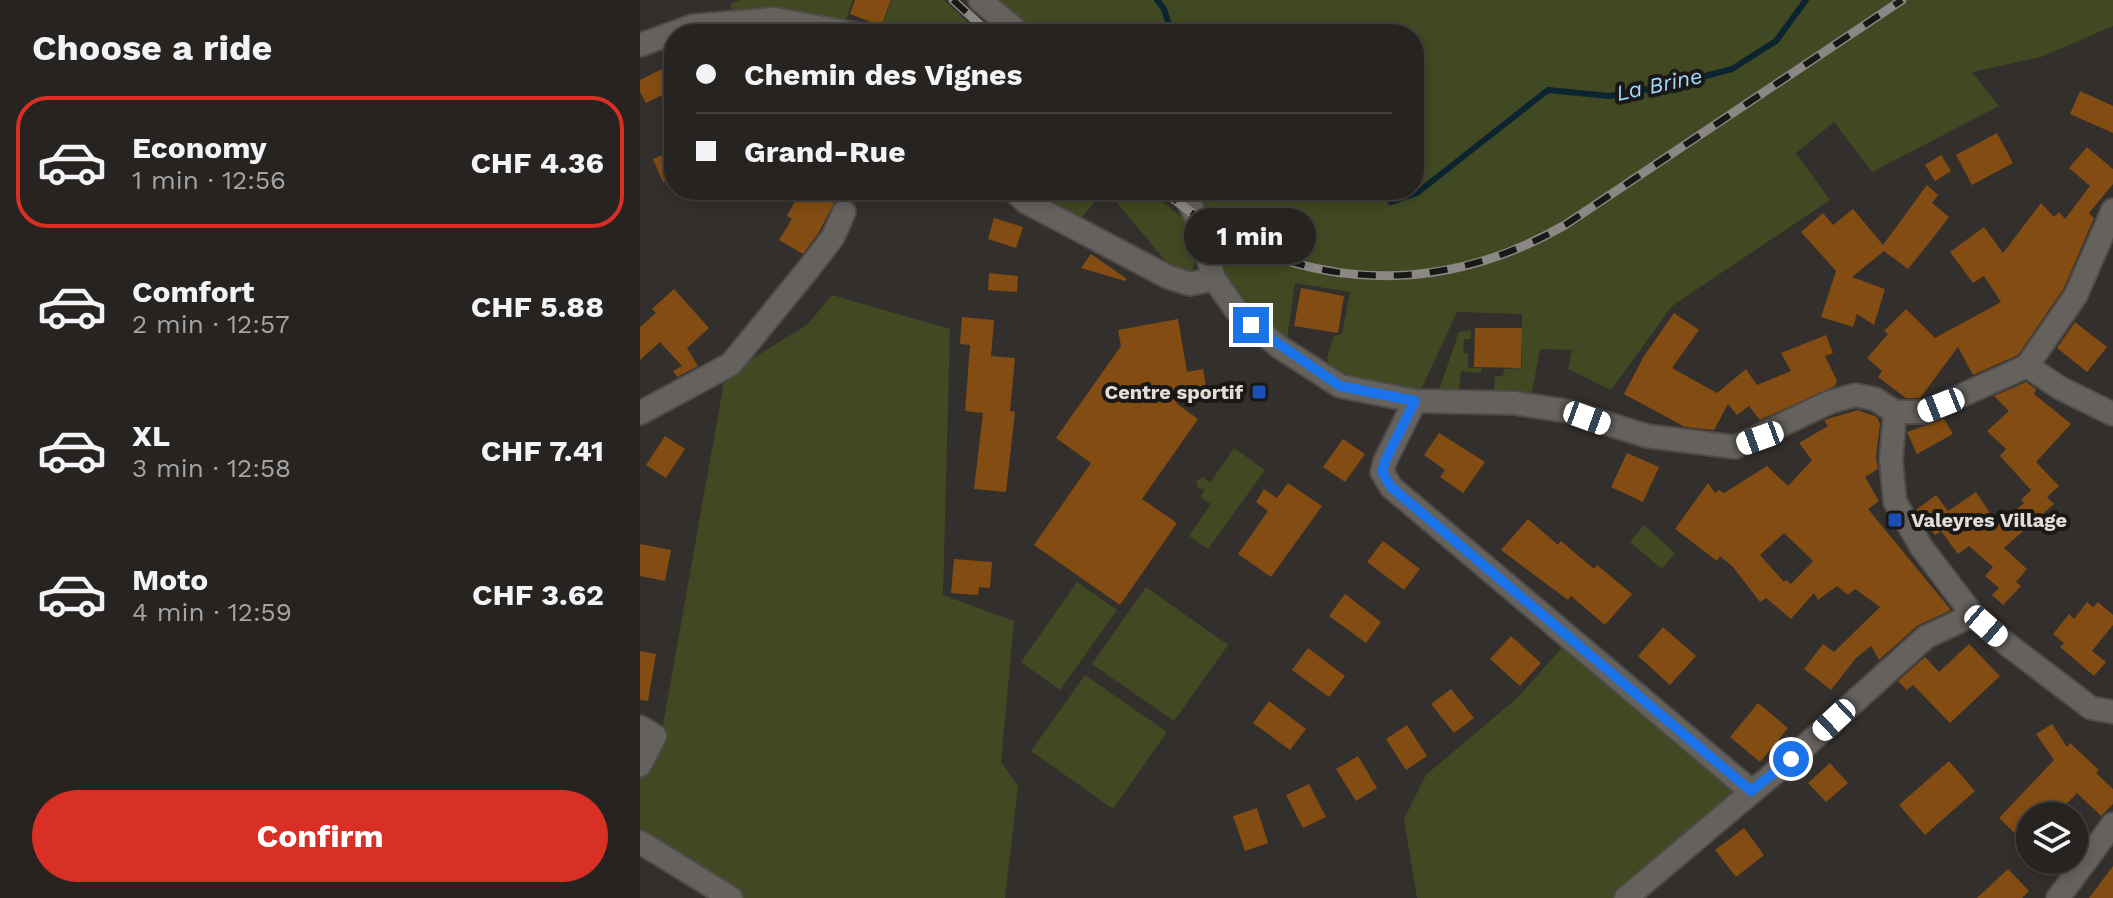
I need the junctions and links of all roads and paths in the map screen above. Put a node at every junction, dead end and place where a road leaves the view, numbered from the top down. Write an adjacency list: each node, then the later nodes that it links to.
1 (980, 0): 4 (street)
2 (716, 24): 3 (street)
3 (802, 24)
4 (1009, 24)
5 (664, 36): 6 (street)
6 (640, 45)
7 (1024, 200): 11 (street)
8 (1187, 200): 11 (street)
9 (2113, 210): 12 (street)
10 (844, 212): 15 (street)
11 (1214, 279): 13 (street)
12 (2027, 366): 14 (street); 16 (street)
13 (1415, 401): 14 (street); 21 (street)
14 (1895, 412): 17 (street)
15 (640, 413)
16 (2113, 414)
17 (1973, 615): 18 (street); 21 (street)
18 (2113, 712)
19 (640, 727): 20 (street)
20 (640, 765)
21 (1751, 791): 25 (street)
22 (2113, 824): 26 (street)
23 (640, 842): 24 (street)
24 (731, 898)
25 (1626, 898)
26 (2058, 898)

